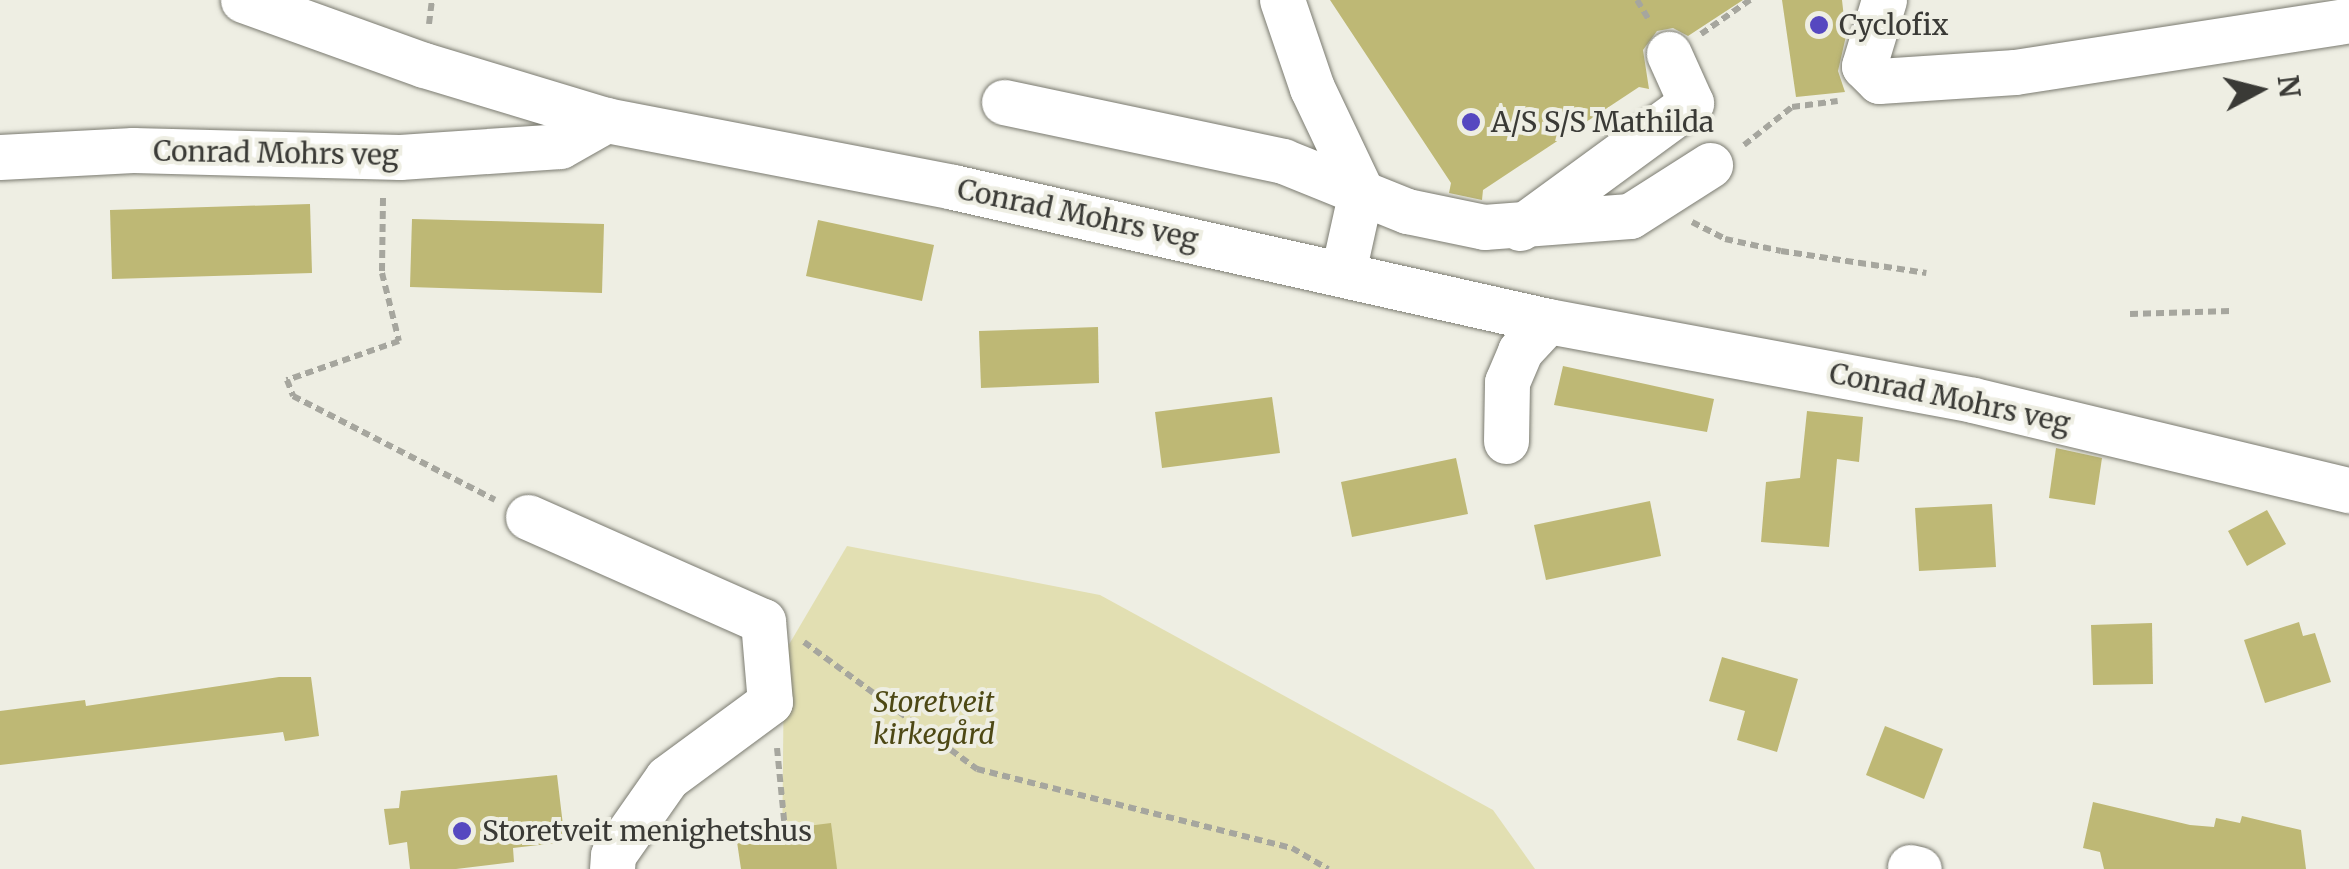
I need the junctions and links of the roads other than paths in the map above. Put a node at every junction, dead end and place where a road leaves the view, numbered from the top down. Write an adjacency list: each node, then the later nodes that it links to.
1 (243, 0): 7 (street, Conrad Mohrs veg)
2 (1282, 0): 10 (street)
3 (1884, 0): 4 (street)
4 (2349, 20)
5 (1669, 54): 11 (street)
6 (1004, 102): 10 (street)
7 (606, 120): 8 (street, Conrad Mohrs veg); 12 (street, Conrad Mohrs veg)
8 (0, 157)
9 (1710, 165): 11 (street)
10 (1362, 191): 11 (street); 12 (street)
11 (1519, 229)
12 (1343, 272): 13 (street, Conrad Mohrs veg)
13 (1548, 322): 14 (street); 15 (street, Conrad Mohrs veg)
14 (1506, 441)
15 (2349, 490)
16 (528, 517): 17 (street)
17 (612, 869)

